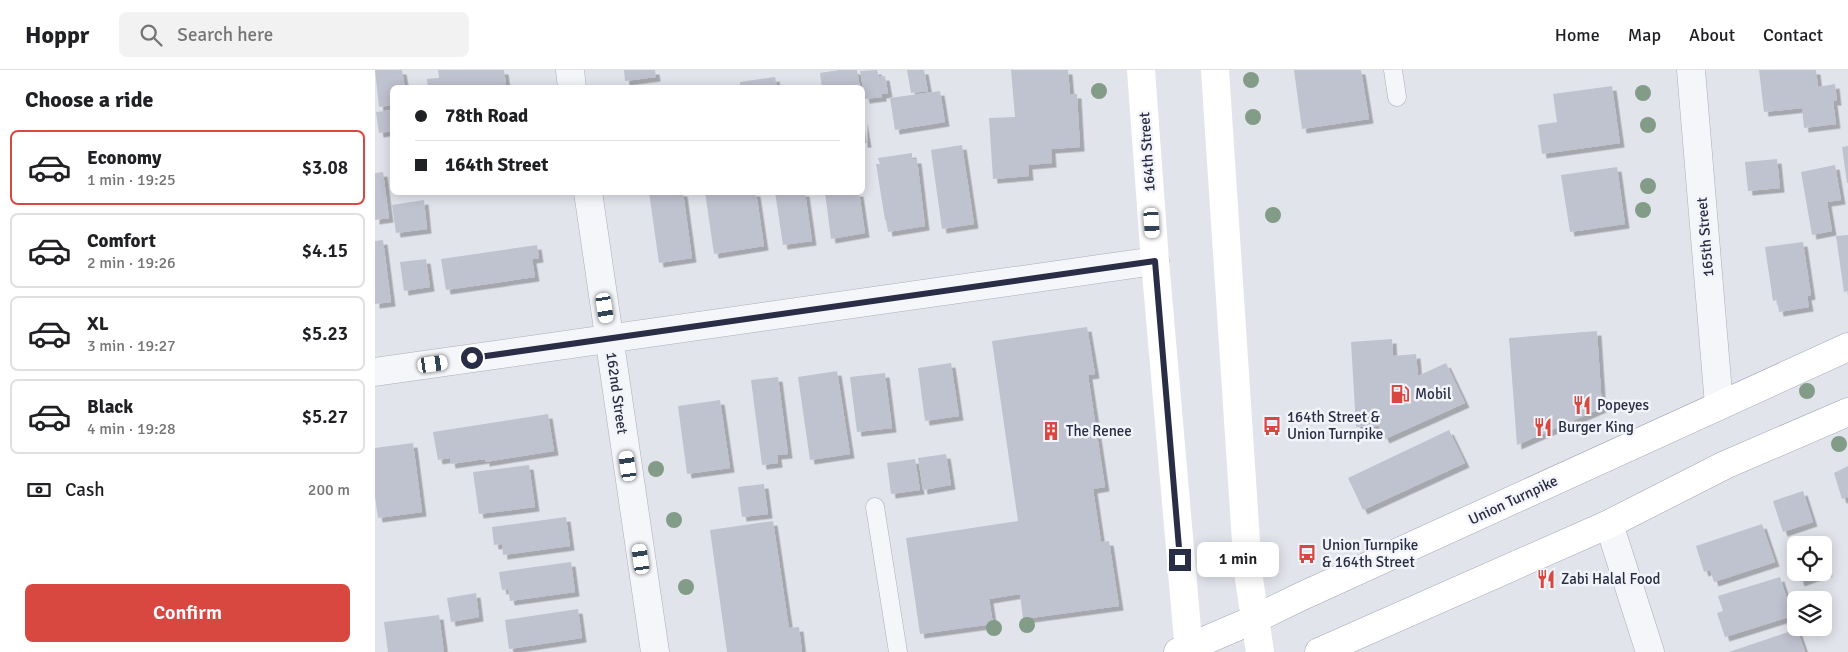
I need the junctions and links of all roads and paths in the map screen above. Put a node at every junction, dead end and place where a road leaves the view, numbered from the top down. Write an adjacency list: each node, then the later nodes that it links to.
1 (570, 70): 6 (street)
2 (1141, 70): 9 (main road, 164th Street)
3 (1215, 70): 17 (main road)
4 (1393, 70): 7 (lane)
5 (1691, 70): 13 (street, 165th Street)
6 (572, 85)
7 (1397, 97)
8 (588, 195): 10 (street, 162nd Street)
9 (1155, 261): 10 (street); 18 (main road, 164th Street)
10 (609, 338): 12 (street); 19 (street, 162nd Street)
11 (1848, 348): 13 (main road, Union Turnpike)
12 (375, 372)
13 (1719, 405): 17 (main road, Union Turnpike)
14 (1848, 412): 16 (main road)
15 (875, 507): 20 (lane)
16 (1609, 524): 22 (main road); 23 (street)
17 (1255, 619): 18 (main road, Union Turnpike); 21 (main road)
18 (1185, 651)
19 (655, 652)
20 (898, 652)
21 (1260, 652)
22 (1319, 652)
23 (1650, 652)

